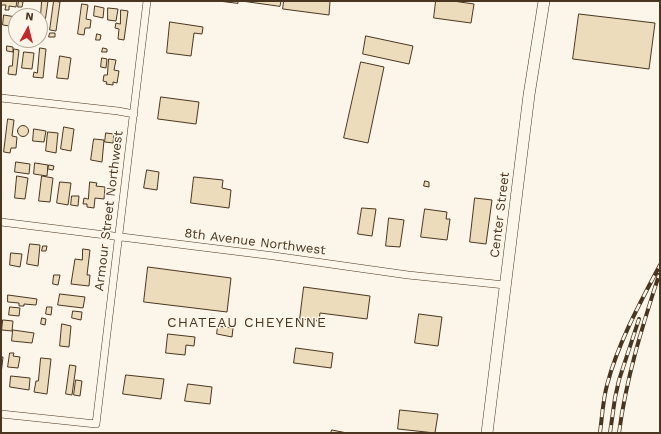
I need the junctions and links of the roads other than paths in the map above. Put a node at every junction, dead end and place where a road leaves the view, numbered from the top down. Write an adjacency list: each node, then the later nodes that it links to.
1 (147, 1): 4 (street, Armour Street Northwest)
2 (544, 1): 7 (main road, Center Street)
3 (1, 98): 4 (street)
4 (134, 114): 6 (street, Armour Street Northwest)
5 (1, 222): 6 (street, 8th Avenue Northwest)
6 (118, 237): 7 (street, 8th Avenue Northwest); 8 (street, Armour Street Northwest)
7 (506, 285): 9 (main road, Center Street)
8 (1, 414)
9 (487, 433)

